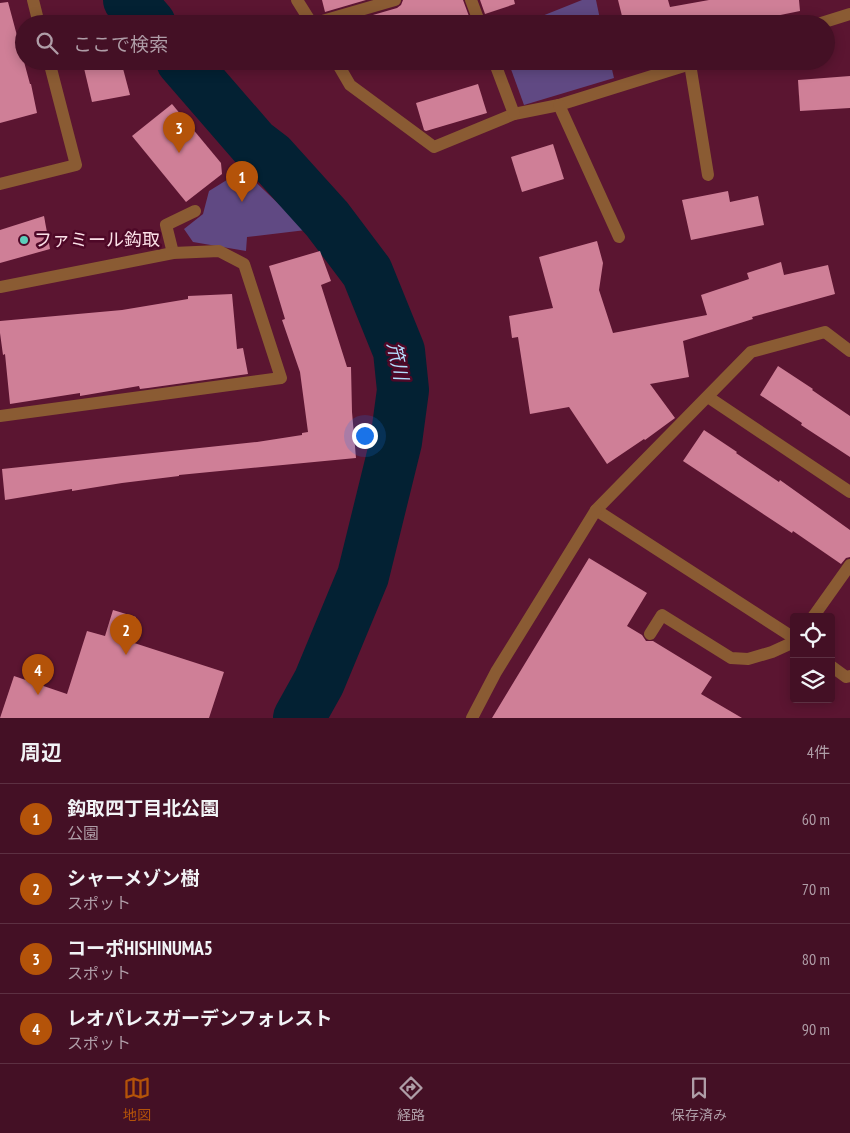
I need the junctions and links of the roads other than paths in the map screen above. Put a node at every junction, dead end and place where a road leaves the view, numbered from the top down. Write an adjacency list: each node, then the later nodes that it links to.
1 (33, 0): 6 (street)
2 (297, 0): 7 (street)
3 (395, 0): 8 (street)
4 (471, 0): 9 (street)
5 (850, 14): 10 (street)
6 (37, 15)
7 (306, 15)
8 (343, 15)
9 (477, 15)
10 (835, 19)
11 (51, 70): 19 (street)
12 (341, 70): 17 (street)
13 (497, 70): 17 (street)
14 (672, 70): 16 (street)
15 (696, 70): 18 (street)
16 (559, 105): 17 (street); 21 (street)
17 (514, 114)
18 (708, 176)
19 (0, 184)
20 (195, 212): 22 (street)
21 (619, 237)
22 (173, 253): 23 (street); 26 (street)
23 (0, 287)
24 (850, 351): 25 (street)
25 (708, 396): 27 (street); 28 (street)
26 (0, 416)
27 (850, 492)
28 (596, 510): 32 (street); 36 (street)
29 (850, 565): 30 (street)
30 (816, 613)
31 (650, 634): 33 (street)
32 (790, 637)
33 (790, 642)
34 (835, 669): 35 (street)
35 (850, 676)
36 (472, 718)

